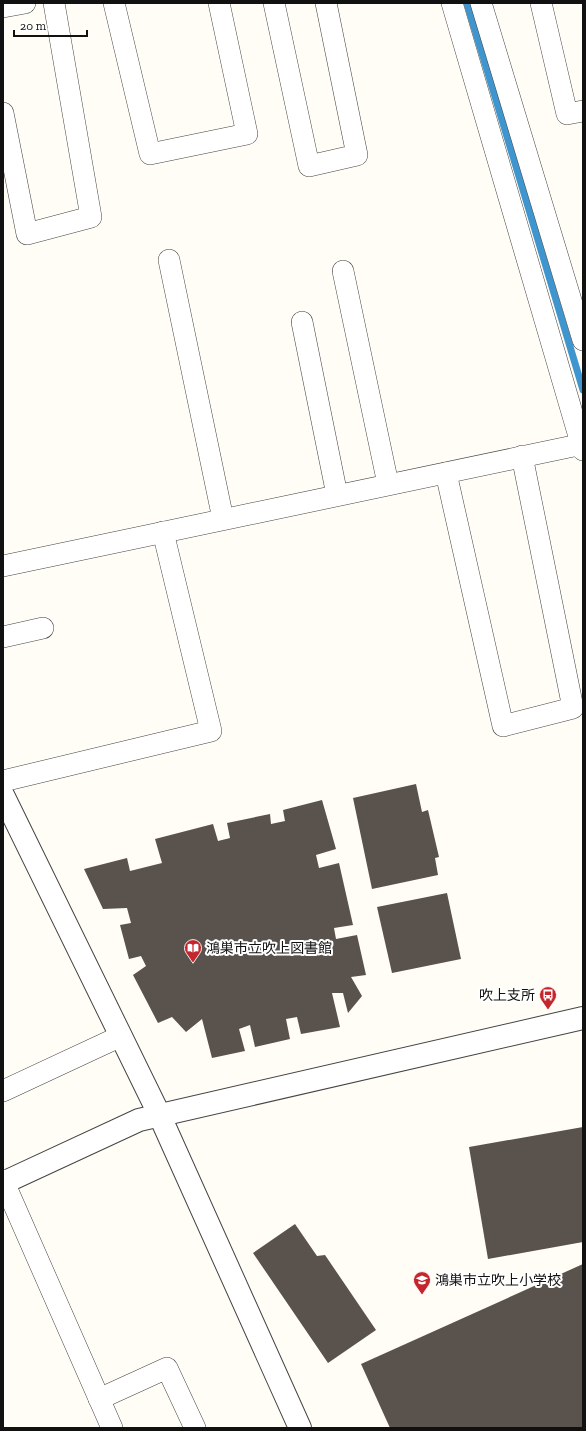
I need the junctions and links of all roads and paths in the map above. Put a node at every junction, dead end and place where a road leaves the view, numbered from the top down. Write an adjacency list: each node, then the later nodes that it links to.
1 (25, 3): 10 (street)
2 (54, 3): 12 (street)
3 (114, 3): 4 (street)
4 (219, 3)
5 (274, 3): 6 (street)
6 (326, 3)
7 (452, 3): 17 (street)
8 (481, 3): 16 (street)
9 (541, 3): 11 (street)
10 (3, 7)
11 (583, 111)
12 (3, 113)
13 (169, 260): 22 (street)
14 (343, 271): 20 (street)
15 (302, 322): 21 (street)
16 (583, 340)
17 (582, 446): 18 (street)
18 (522, 456): 19 (street); 19 (street)
19 (446, 473): 20 (street)
20 (388, 484): 21 (street)
21 (337, 495): 22 (street)
22 (223, 519): 23 (street)
23 (163, 532): 24 (street); 27 (street)
24 (3, 566)
25 (43, 628): 26 (street)
26 (3, 637)
27 (3, 781)
28 (3, 795): 30 (street)
29 (583, 1018): 32 (street)
30 (121, 1036): 31 (street); 32 (street)
31 (3, 1091)
32 (159, 1114): 33 (street); 37 (street)
33 (3, 1182): 34 (street)
34 (99, 1399): 35 (street); 36 (street)
35 (112, 1428)
36 (195, 1428)
37 (300, 1428)

